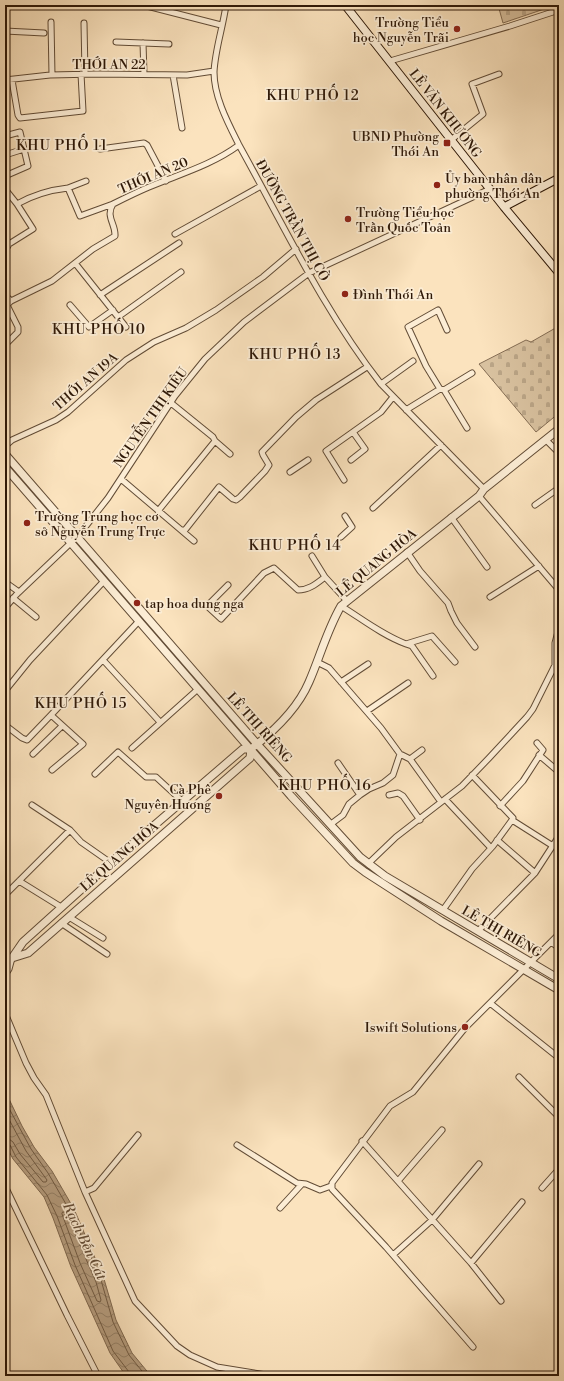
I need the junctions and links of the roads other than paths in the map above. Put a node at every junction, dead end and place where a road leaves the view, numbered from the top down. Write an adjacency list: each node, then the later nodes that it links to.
1 (143, 5): 7 (street)
2 (226, 5): 7 (street, ĐƯỜNG TRẦN THỊ CỜ)
3 (345, 5): 13 (street, LÊ VĂN KHƯƠNG)
4 (559, 10): 13 (street)
5 (51, 22): 18 (street)
6 (84, 24): 15 (street)
7 (222, 25): 14 (street, ĐƯỜNG TRẦN THỊ CỜ)
8 (5, 31): 9 (street)
9 (44, 33)
10 (116, 42): 11 (street)
11 (143, 43): 12 (street); 16 (street)
12 (169, 44)
13 (390, 61): 24 (street, LÊ VĂN KHƯƠNG)
14 (214, 71): 19 (street, THỚI AN 22); 25 (street, ĐƯỜNG TRẦN THỊ CỜ)
15 (83, 74): 16 (street, THỚI AN 22); 18 (street, THỚI AN 22); 21 (street)
16 (144, 74): 19 (street, THỚI AN 22)
17 (499, 74): 24 (street)
18 (52, 75): 21 (street, THỚI AN 22)
19 (173, 75): 22 (street)
20 (5, 80): 21 (street, THỚI AN 22)
21 (12, 80)
22 (182, 128)
23 (5, 136): 26 (street)
24 (451, 140): 36 (street, LÊ VĂN KHƯƠNG)
25 (239, 145): 32 (street, THỚI AN 20); 33 (street, ĐƯỜNG TRẦN THỊ CỜ)
26 (24, 149): 28 (street); 29 (street)
27 (100, 149): 32 (street)
28 (5, 155)
29 (5, 176)
30 (559, 178): 39 (street)
31 (86, 181): 34 (street)
32 (166, 181): 38 (street, THỚI AN 20)
33 (261, 186): 40 (street); 42 (street, ĐƯỜNG TRẦN THỊ CỜ)
34 (68, 188): 37 (street); 38 (street)
35 (5, 189): 37 (street)
36 (490, 189): 39 (street, LÊ VĂN KHƯƠNG); 46 (street, NGUYỄN THỊ KIÊU)
37 (17, 204): 43 (street)
38 (113, 204): 44 (street, THỚI AN 20)
39 (504, 207): 47 (street, LÊ VĂN KHƯƠNG)
40 (175, 234)
41 (179, 243): 49 (street)
42 (296, 249): 46 (street, ĐƯỜNG TRẦN THỊ CỜ); 71 (street, THỚI AN 19A)
43 (5, 251)
44 (75, 263): 49 (street); 50 (street, THỚI AN 20)
45 (181, 272): 53 (street)
46 (309, 273): 58 (street, ĐƯỜNG TRẦN THỊ CỜ); 63 (street, NGUYỄN THỊ KIÊU)
47 (559, 273)
48 (5, 295): 50 (street)
49 (100, 295): 52 (street)
50 (11, 301): 56 (street)
51 (70, 305): 52 (street)
52 (113, 310): 53 (street)
53 (118, 317): 54 (street)
54 (126, 327)
55 (448, 330): 61 (street)
56 (5, 344)
57 (413, 361): 60 (street)
58 (368, 367): 60 (street, ĐƯỜNG TRẦN THỊ CỜ); 89 (street)
59 (472, 373): 61 (street)
60 (381, 384): 62 (street, ĐƯỜNG TRẦN THỊ CỜ)
61 (442, 390): 64 (street); 65 (street)
62 (393, 397): 64 (street, ĐƯỜNG TRẦN THỊ CỜ); 67 (street)
63 (171, 403): 69 (street); 79 (street, NGUYỄN THỊ KIÊU)
64 (406, 410): 70 (street, ĐƯỜNG TRẦN THỊ CỜ)
65 (467, 428)
66 (559, 429): 68 (street, LÊ QUANG HÒA)
67 (353, 432): 76 (street); 80 (street)
68 (546, 440): 72 (street); 82 (street, LÊ QUANG HÒA)
69 (215, 441): 74 (street); 86 (street)
70 (441, 445): 82 (street, ĐƯỜNG TRẦN THỊ CỜ); 85 (street)
71 (5, 446)
72 (559, 453)
73 (5, 454): 90 (street, LÊ THỊ RIÊNG)
74 (230, 454)
75 (308, 460): 78 (street)
76 (351, 460)
77 (5, 467): 93 (street, LÊ THỊ RIÊNG)
78 (290, 472)
79 (120, 479): 86 (street); 90 (street, NGUYỄN THỊ KIÊU)
80 (344, 480)
81 (559, 488): 84 (street)
82 (484, 489): 83 (street, LÊ QUANG HÒA)
83 (479, 496): 88 (street, LÊ QUANG HÒA); 96 (street)
84 (535, 505)
85 (373, 508)
86 (158, 511): 89 (street)
87 (345, 516): 91 (street)
88 (451, 517): 94 (street, LÊ QUANG HÒA); 97 (street)
89 (182, 530): 92 (street)
90 (78, 536): 93 (street, NGUYỄN THỊ KIÊU); 129 (street, LÊ THỊ RIÊNG)
91 (341, 537)
92 (194, 541)
93 (71, 543): 99 (street, LÊ THỊ RIÊNG); 103 (street, NGUYỄN THỊ KIÊU)
94 (407, 552): 106 (street, LÊ QUANG HÒA); 113 (street)
95 (312, 556): 98 (street)
96 (539, 566): 102 (street); 104 (street)
97 (487, 567)
98 (325, 577): 101 (street); 106 (street)
99 (104, 581): 110 (street, LÊ THỊ RIÊNG); 122 (street)
100 (5, 582): 103 (street)
101 (228, 585)
102 (559, 590)
103 (19, 592): 105 (street, NGUYỄN THỊ KIÊU)
104 (490, 597)
105 (13, 598): 108 (street, NGUYỄN THỊ KIÊU); 109 (street)
106 (347, 601): 107 (street, LÊ QUANG HÒA)
107 (341, 606): 112 (street); 115 (street, LÊ QUANG HÒA)
108 (5, 608)
109 (36, 617)
110 (139, 621): 114 (street); 121 (street, LÊ THỊ RIÊNG)
111 (559, 628): 141 (street)
112 (406, 644): 116 (street); 118 (street)
113 (475, 647)
114 (104, 661): 124 (street); 125 (street)
115 (317, 662): 119 (street); 129 (street, LÊ QUANG HÒA)
116 (455, 662)
117 (368, 664): 119 (street)
118 (433, 676)
119 (341, 682): 123 (street)
120 (408, 683): 123 (street)
121 (198, 689): 125 (street); 131 (street, LÊ THỊ RIÊNG)
122 (5, 691)
123 (367, 711): 134 (street)
124 (51, 715): 126 (street); 127 (street)
125 (160, 722): 130 (street)
126 (5, 725)
127 (62, 726): 133 (street); 138 (street)
128 (537, 743): 135 (street)
129 (257, 744): 131 (street, LÊ QUANG HÒA); 150 (street, LÊ THỊ RIÊNG)
130 (132, 748)
131 (251, 748): 145 (street, LÊ QUANG HÒA); 163 (street, LÊ QUANG HÒA); 174 (street, LÊ THỊ RIÊNG)
132 (422, 750): 136 (street)
133 (33, 754)
134 (400, 754): 136 (street); 142 (street)
135 (539, 755): 139 (street); 147 (street)
136 (410, 759): 144 (street)
137 (338, 762): 142 (street)
138 (52, 770)
139 (559, 772)
140 (95, 774): 145 (street)
141 (472, 776): 144 (street); 147 (street)
142 (360, 795): 150 (street)
143 (389, 795): 148 (street)
144 (443, 800): 148 (street); 155 (street)
145 (182, 801): 156 (street, LÊ QUANG HÒA)
146 (32, 805): 151 (street)
147 (500, 806): 149 (street)
148 (420, 820): 157 (street)
149 (512, 820): 153 (street); 154 (street)
150 (331, 824): 157 (street, LÊ THỊ RIÊNG)
151 (70, 830): 156 (street); 159 (street)
152 (559, 836): 154 (street)
153 (497, 840): 155 (street); 158 (street)
154 (553, 846): 158 (street)
155 (491, 848): 162 (street)
156 (111, 863): 161 (street, LÊ QUANG HÒA)
157 (369, 865): 162 (street, LÊ THỊ RIÊNG)
158 (535, 873): 165 (street)
159 (18, 881): 160 (street); 161 (street)
160 (5, 895)
161 (61, 907): 171 (street, LÊ QUANG HÒA)
162 (443, 910): 165 (street, LÊ THỊ RIÊNG)
163 (69, 917): 164 (street, LÊ QUANG HÒA); 167 (street)
164 (61, 923): 170 (street); 171 (street, LÊ QUANG HÒA)
165 (478, 931): 172 (street, LÊ THỊ RIÊNG)
166 (559, 934): 168 (street)
167 (104, 938)
168 (551, 942): 169 (street); 172 (street)
169 (559, 948)
170 (107, 954)
171 (9, 957): 173 (street, LÊ QUANG HÒA); 175 (street)
172 (531, 962): 174 (street); 176 (street, LÊ THỊ RIÊNG)
173 (5, 964)
174 (524, 969): 177 (street, LÊ THỊ RIÊNG); 178 (street)
175 (5, 975)
176 (559, 979)
177 (559, 990)
178 (490, 1003): 180 (street); 185 (street)
179 (5, 1013): 194 (street)
180 (559, 1058)
181 (518, 1077): 182 (street)
182 (559, 1117)
183 (442, 1130): 189 (street)
184 (138, 1135): 194 (street)
185 (362, 1141): 189 (street); 192 (street)
186 (237, 1145): 190 (street)
187 (479, 1164): 197 (street)
188 (559, 1169): 193 (street)
189 (398, 1181): 197 (street)
190 (302, 1184): 192 (street); 196 (street)
191 (5, 1186): 202 (street)
192 (331, 1186): 198 (street)
193 (542, 1188)
194 (85, 1192): 203 (street)
195 (522, 1202): 199 (street)
196 (280, 1208)
197 (432, 1220): 198 (street); 199 (street)
198 (393, 1255): 201 (street)
199 (470, 1263): 200 (street)
200 (501, 1301)
201 (473, 1347)
202 (98, 1376)
203 (272, 1376)

